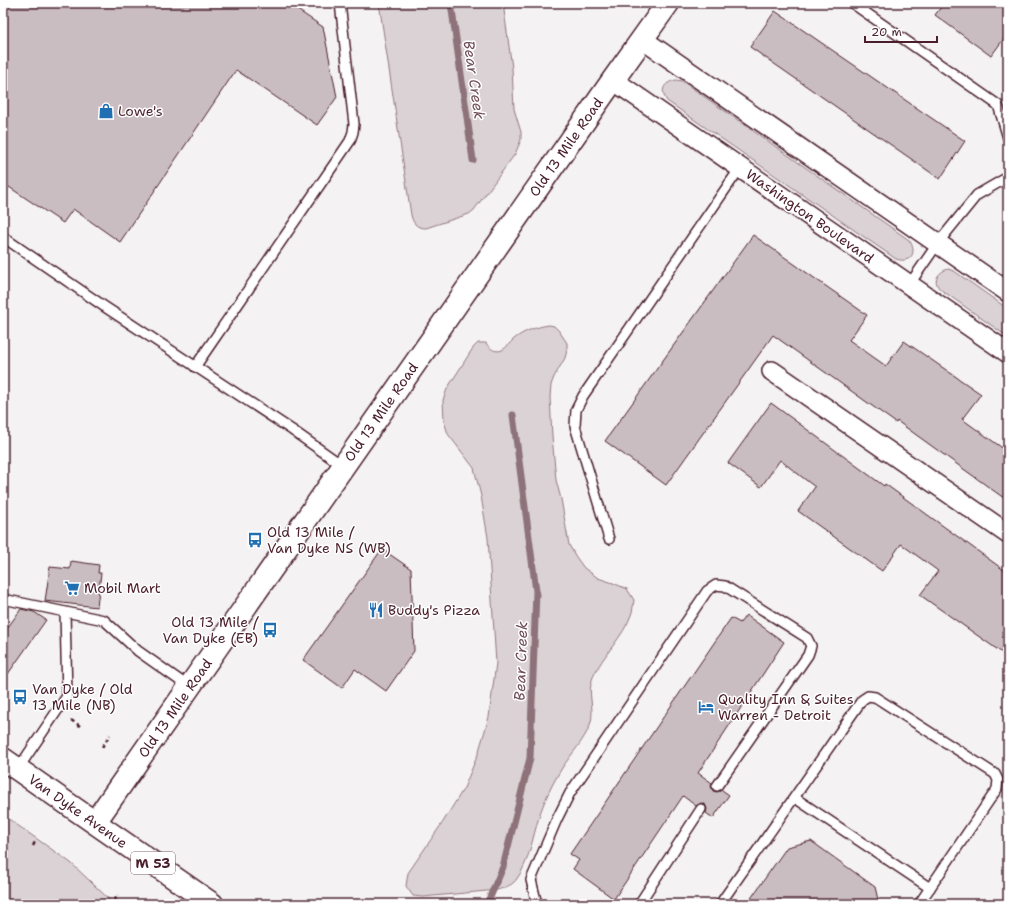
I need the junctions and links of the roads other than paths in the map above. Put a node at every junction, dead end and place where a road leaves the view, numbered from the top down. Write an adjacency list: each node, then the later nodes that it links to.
1 (340, 3): 14 (lane)
2 (668, 3): 4 (street, Old 13 Mile Road)
3 (852, 3): 6 (lane)
4 (642, 39): 5 (street, Old 13 Mile Road); 10 (street)
5 (613, 80): 7 (street, Washington Boulevard); 16 (street, Old 13 Mile Road)
6 (1008, 138)
7 (740, 168): 11 (street, Washington Boulevard); 18 (lane)
8 (1008, 177): 10 (lane)
9 (3, 237): 14 (lane)
10 (938, 243): 11 (lane); 12 (street)
11 (909, 285): 13 (street, Washington Boulevard)
12 (1008, 292)
13 (1008, 353)
14 (195, 367): 16 (lane)
15 (772, 371): 17 (street)
16 (343, 466): 21 (street, Old 13 Mile Road)
17 (1008, 534)
18 (609, 539)
19 (3, 599): 20 (lane)
20 (65, 612): 21 (lane); 22 (lane)
21 (189, 687): 26 (street, Old 13 Mile Road)
22 (11, 764): 26 (street, Van Dyke Avenue / M 53)
23 (717, 786): 29 (lane)
24 (795, 798): 27 (lane); 27 (lane); 31 (lane)
25 (701, 809): 30 (lane)
26 (95, 822): 28 (street, Van Dyke Avenue / M 53)
27 (930, 888): 32 (lane)
28 (212, 904)
29 (537, 904)
30 (638, 904)
31 (720, 904)
32 (919, 904)

